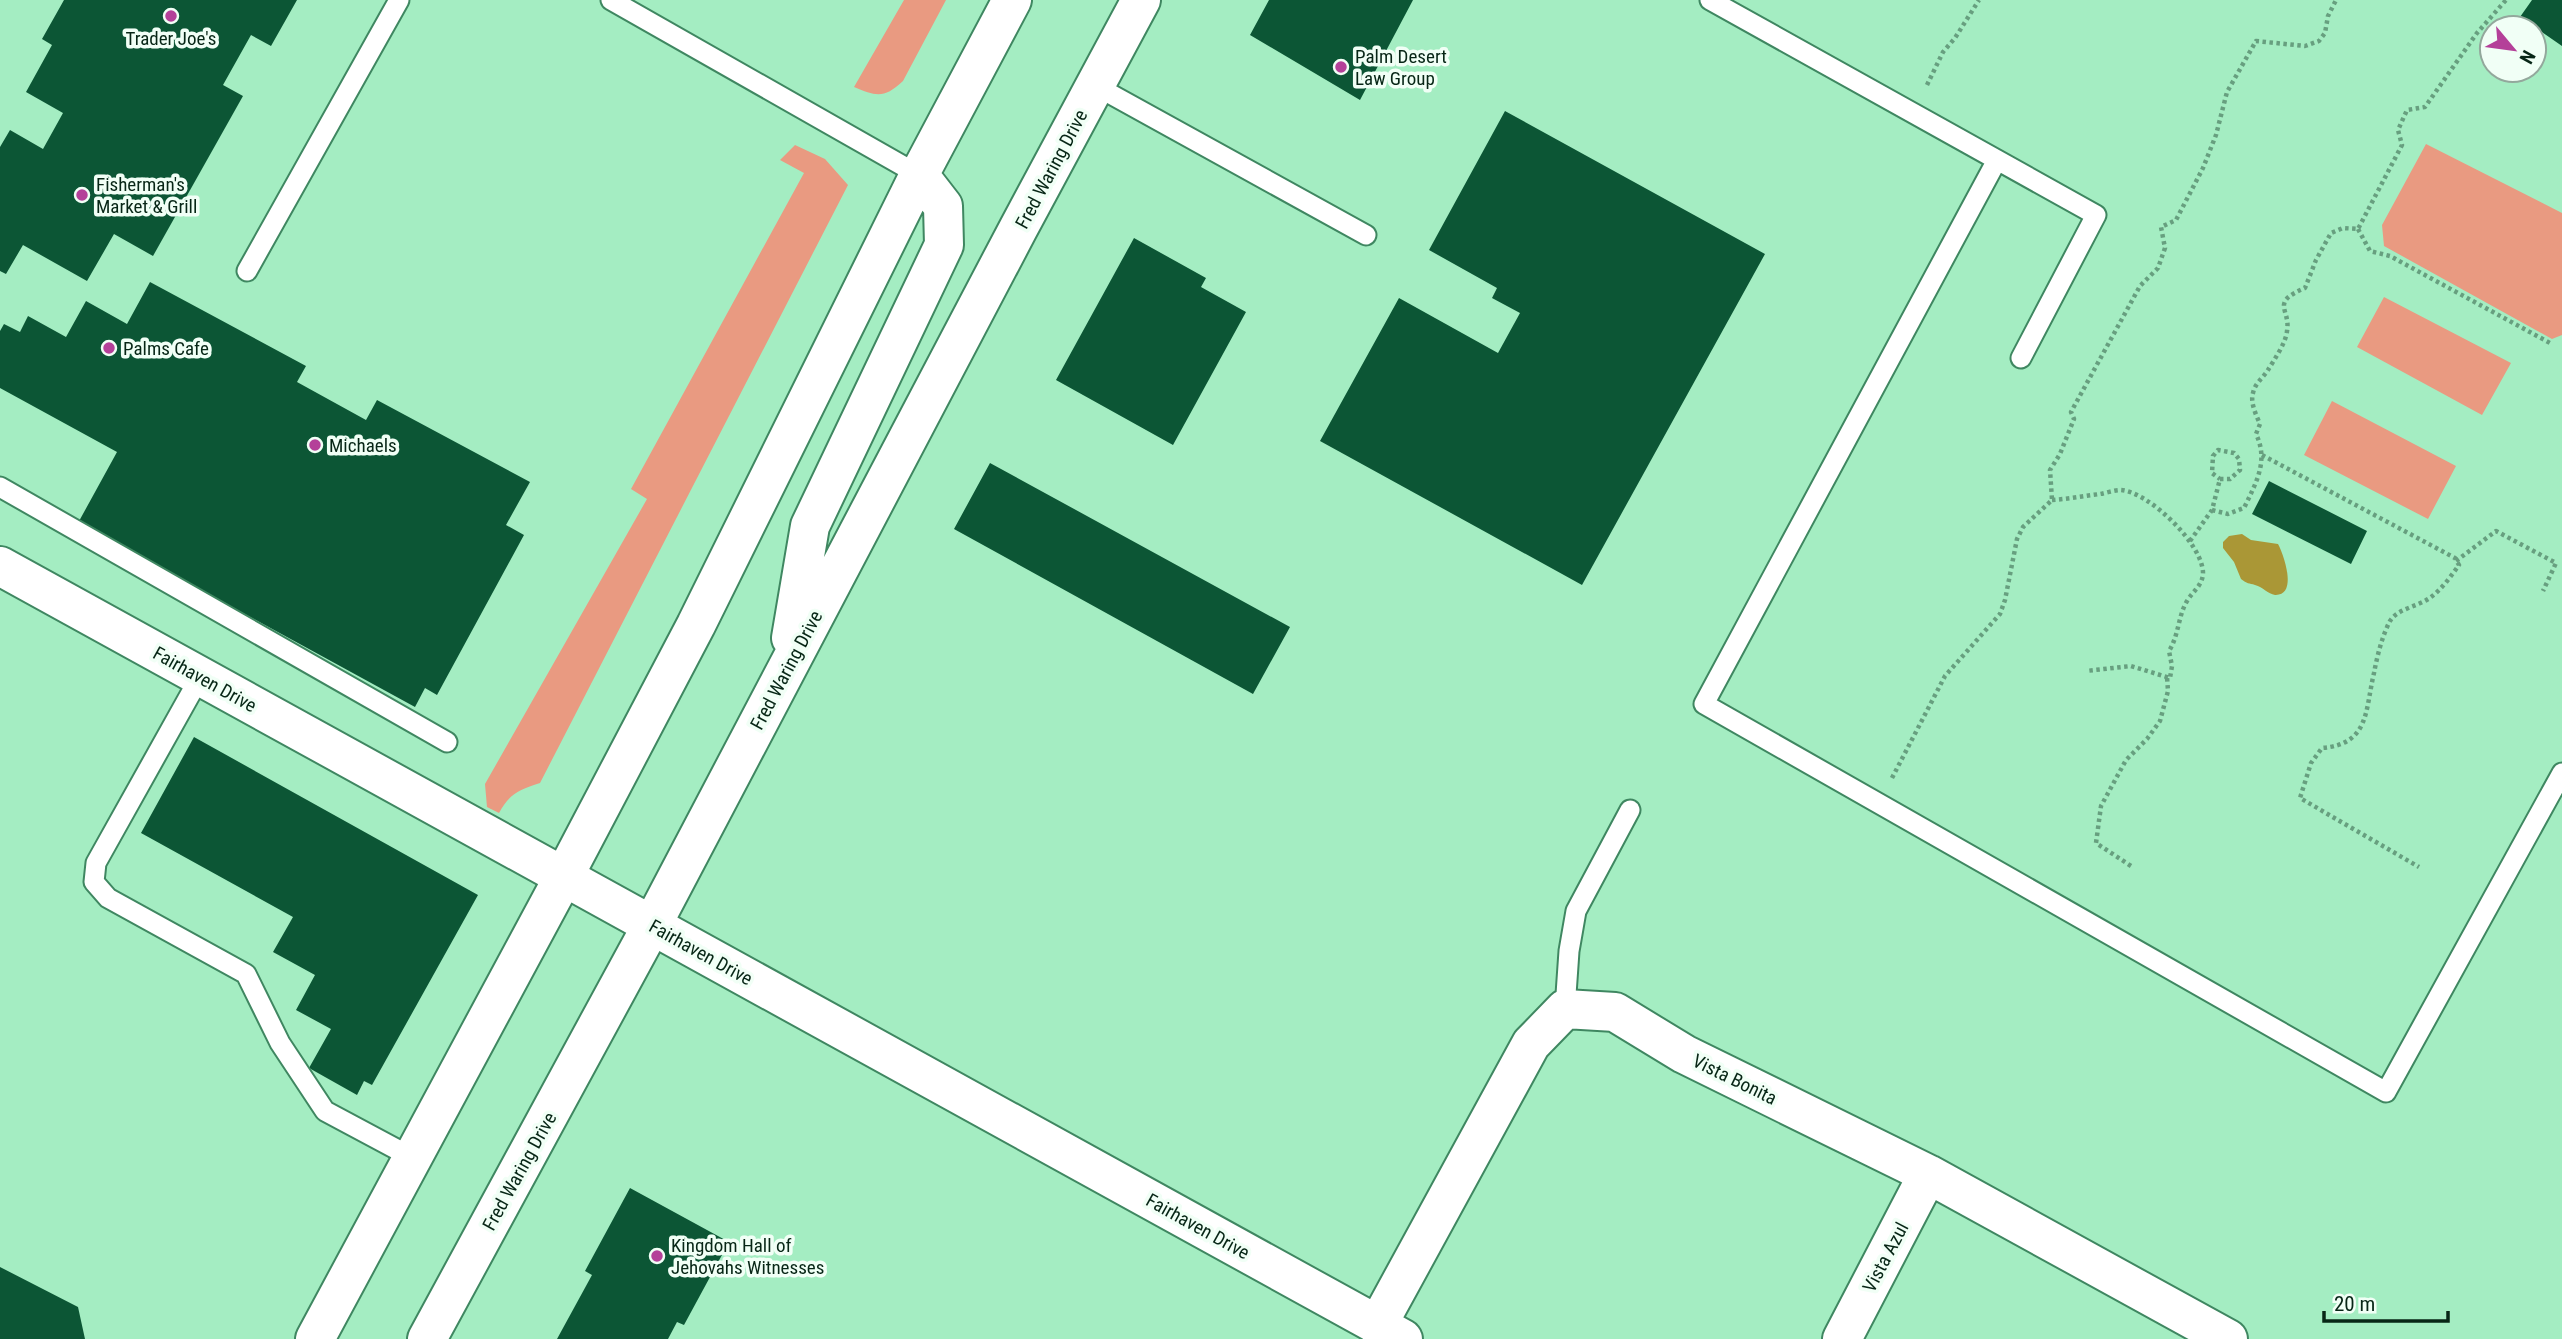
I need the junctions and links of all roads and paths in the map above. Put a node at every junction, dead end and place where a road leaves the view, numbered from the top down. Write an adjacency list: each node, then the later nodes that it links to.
1 (399, 0): 15 (lane)
2 (611, 0): 12 (lane)
3 (1012, 0): 12 (main road)
4 (1142, 0): 9 (main road, Fred Waring Drive)
5 (1710, 0): 10 (lane)
6 (1979, 0): 10 (path)
7 (2336, 0): 21 (path)
8 (2506, 0): 13 (path)
9 (1096, 86): 14 (lane); 28 (main road, Fred Waring Drive)
10 (1913, 113): 11 (lane)
11 (1997, 160): 17 (lane); 33 (lane)
12 (919, 175): 28 (main road); 37 (main road)
13 (2358, 229): 16 (path); 18 (path)
14 (1366, 234)
15 (247, 271)
16 (2550, 343)
17 (2021, 358)
18 (2262, 455): 22 (path); 24 (path)
19 (2220, 480): 19 (path); 22 (path)
20 (0, 486): 31 (lane)
21 (2052, 500): 23 (path); 33 (path)
22 (2212, 510): 23 (path)
23 (2190, 541): 30 (path)
24 (2456, 561): 26 (path); 36 (path)
25 (0, 566): 29 (main road, Fairhaven Drive)
26 (2543, 591)
27 (2086, 670): 30 (path)
28 (786, 671): 38 (main road, Fred Waring Drive)
29 (200, 677): 37 (main road, Fairhaven Drive); 40 (lane)
30 (2167, 677): 35 (path)
31 (447, 742)
32 (2562, 773): 33 (lane)
33 (1878, 803)
34 (1630, 810): 39 (lane)
35 (2131, 866)
36 (2418, 867)
37 (563, 878): 38 (main road, Fairhaven Drive); 40 (main road)
38 (652, 925): 42 (main road, Fairhaven Drive); 44 (main road, Fred Waring Drive)
39 (1565, 1009): 41 (main road, Vista Bonita); 42 (main road)
40 (413, 1158): 43 (main road)
41 (1928, 1174): 45 (main road, Vista Azul); 46 (main road, Vista Bonita)
42 (1390, 1332)
43 (315, 1339)
44 (427, 1339)
45 (1842, 1339)
46 (2228, 1339)

